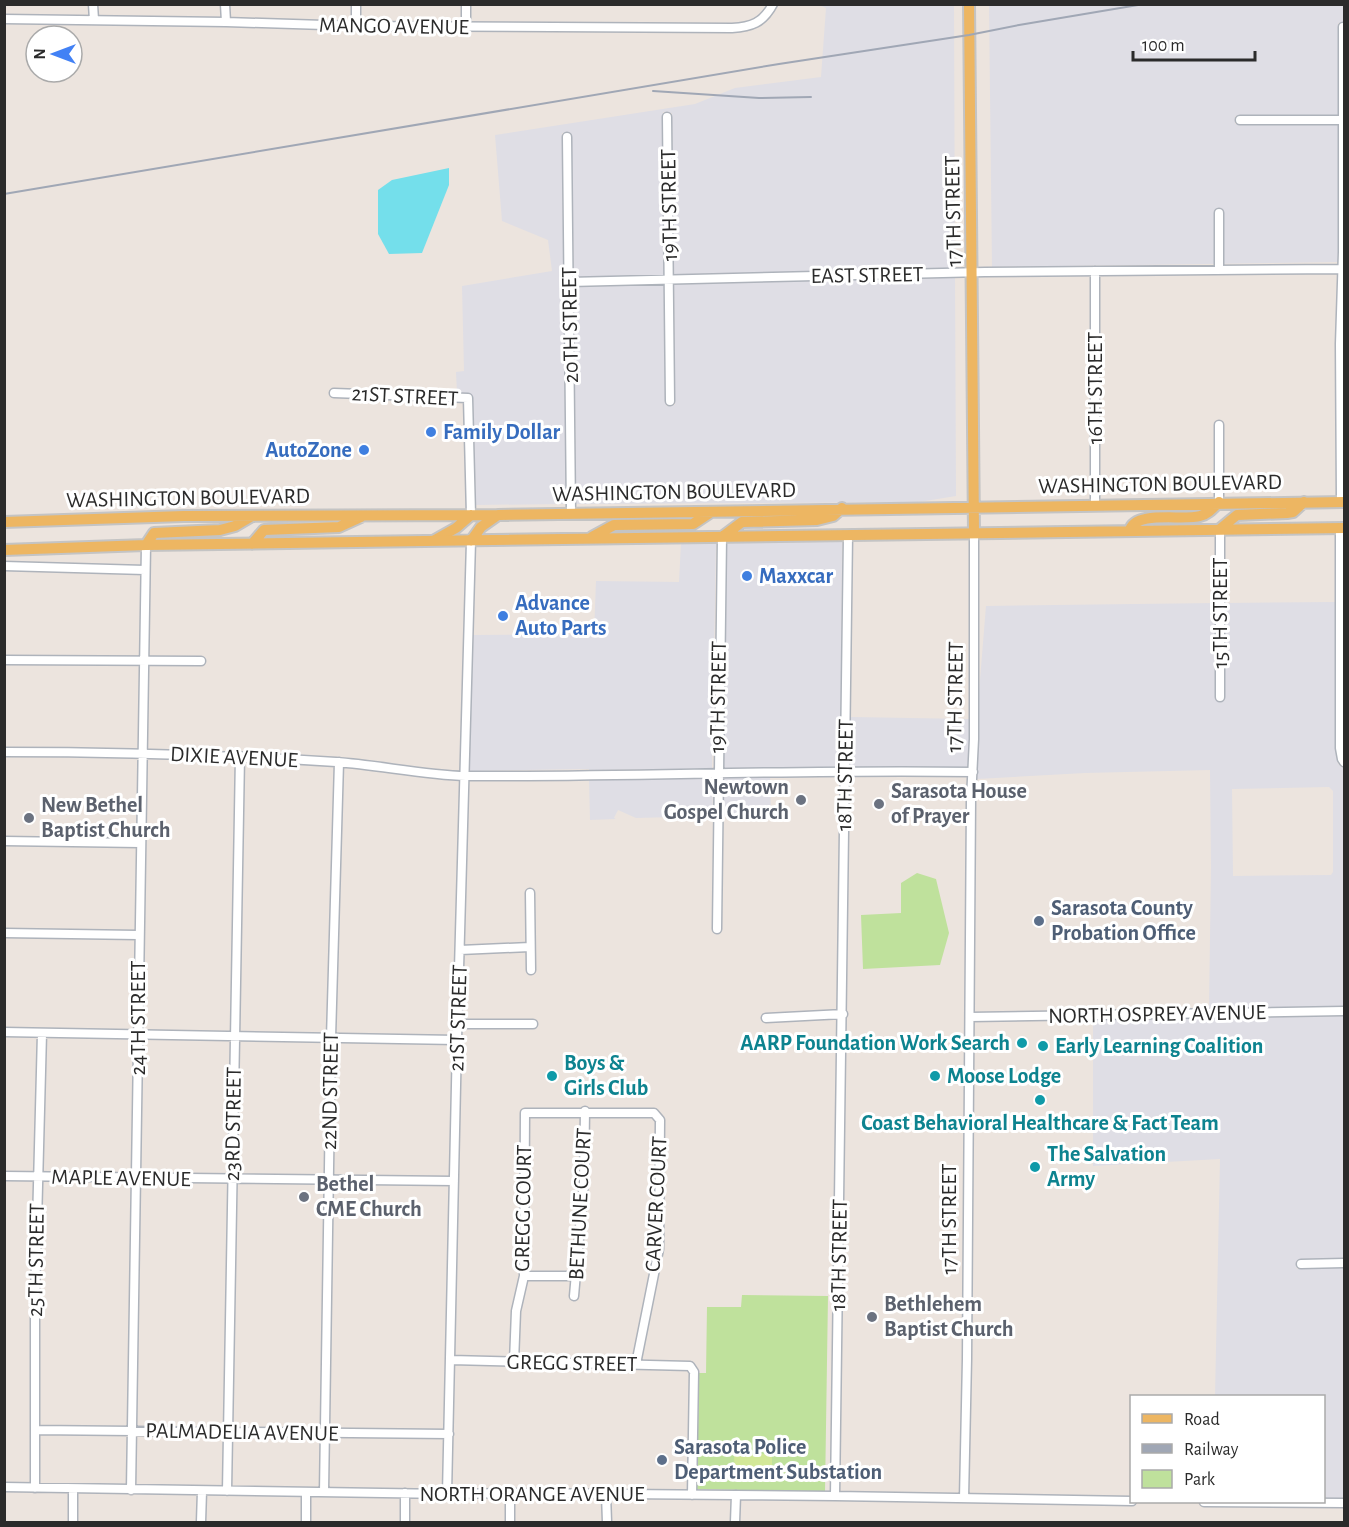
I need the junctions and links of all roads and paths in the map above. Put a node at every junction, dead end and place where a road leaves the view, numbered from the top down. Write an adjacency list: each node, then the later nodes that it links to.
1 (93, 4): 8 (street)
2 (225, 4): 9 (street)
3 (356, 4): 10 (street)
4 (466, 4): 11 (street)
5 (773, 4): 11 (street, MANGO AVENUE)
6 (969, 4): 21 (main road, 17TH STREET)
7 (4, 19): 8 (street, MANGO AVENUE)
8 (94, 20): 9 (street, MANGO AVENUE)
9 (225, 22): 10 (street, MANGO AVENUE)
10 (356, 26): 11 (street, MANGO AVENUE)
11 (466, 27)
12 (1343, 27): 15 (street)
13 (667, 117): 22 (street, 19TH STREET)
14 (1240, 120): 15 (street)
15 (1343, 120): 19 (street)
16 (567, 137): 23 (street, 20TH STREET)
17 (1219, 213): 18 (street)
18 (1219, 269): 19 (street, EAST STREET); 20 (street, EAST STREET)
19 (1344, 269): 29 (street)
20 (1095, 271): 21 (street, EAST STREET); 30 (street, 16TH STREET)
21 (973, 272): 22 (street, EAST STREET); 31 (main road, 17TH STREET)
22 (670, 279): 23 (street, EAST STREET); 25 (street, 19TH STREET)
23 (569, 282): 34 (street, 20TH STREET)
24 (334, 393): 35 (street, 21ST STREET)
25 (670, 402)
26 (1219, 425): 27 (street)
27 (1219, 502): 28 (main road, WASHINGTON BOULEVARD); 30 (main road, WASHINGTON BOULEVARD); 42 (main road)
28 (1304, 502): 29 (main road, WASHINGTON BOULEVARD); 41 (main road)
29 (1343, 502)
30 (1095, 504): 31 (main road, WASHINGTON BOULEVARD)
31 (974, 506): 32 (main road, WASHINGTON BOULEVARD); 43 (main road, 17TH STREET)
32 (842, 508): 33 (main road, WASHINGTON BOULEVARD); 45 (main road)
33 (713, 511): 34 (main road, WASHINGTON BOULEVARD); 46 (main road)
34 (572, 513): 36 (main road, WASHINGTON BOULEVARD)
35 (471, 514): 36 (main road, WASHINGTON BOULEVARD); 38 (main road, WASHINGTON BOULEVARD); 47 (main road)
36 (498, 514): 48 (main road)
37 (252, 516): 38 (main road, WASHINGTON BOULEVARD); 39 (main road, WASHINGTON BOULEVARD); 50 (main road)
38 (364, 516): 49 (main road)
39 (4, 522)
40 (1342, 528): 41 (main road, WASHINGTON BOULEVARD); 62 (street)
41 (1220, 529): 42 (main road, WASHINGTON BOULEVARD); 57 (street, 15TH STREET)
42 (1130, 530): 43 (main road, WASHINGTON BOULEVARD)
43 (974, 533): 44 (main road, WASHINGTON BOULEVARD); 64 (street, 17TH STREET)
44 (848, 535): 45 (main road, WASHINGTON BOULEVARD); 63 (street, 18TH STREET)
45 (722, 537): 46 (main road, WASHINGTON BOULEVARD); 65 (street, 19TH STREET)
46 (589, 539): 48 (main road, WASHINGTON BOULEVARD)
47 (433, 541): 48 (main road, WASHINGTON BOULEVARD); 49 (main road, WASHINGTON BOULEVARD)
48 (471, 541): 66 (street, 21ST STREET)
49 (252, 544): 50 (main road, WASHINGTON BOULEVARD)
50 (146, 545): 51 (main road, WASHINGTON BOULEVARD); 53 (street, 24TH STREET)
51 (4, 550)
52 (4, 566): 53 (street)
53 (145, 570): 55 (street, 24TH STREET)
54 (4, 660): 55 (street)
55 (143, 660): 56 (street); 59 (street, 24TH STREET)
56 (201, 661)
57 (1220, 696)
58 (4, 752): 59 (street, DIXIE AVENUE)
59 (142, 753): 60 (street, DIXIE AVENUE); 68 (street, 24TH STREET)
60 (240, 756): 61 (street, DIXIE AVENUE); 85 (street, 23RD STREET)
61 (339, 762): 66 (street, DIXIE AVENUE); 86 (street, 22ND STREET)
62 (1344, 762)
63 (845, 771): 64 (street, DIXIE AVENUE); 65 (street, DIXIE AVENUE); 77 (street, 18TH STREET)
64 (973, 772): 78 (street, 17TH STREET)
65 (717, 774): 66 (street, DIXIE AVENUE); 70 (street, 19TH STREET)
66 (464, 776): 74 (street, 21ST STREET)
67 (4, 841): 68 (street)
68 (140, 843): 72 (street, 24TH STREET)
69 (530, 893): 73 (street)
70 (717, 929)
71 (4, 933): 72 (street)
72 (138, 935): 84 (street, 24TH STREET)
73 (530, 947): 74 (street); 75 (street)
74 (460, 950): 80 (street, 21ST STREET)
75 (531, 970)
76 (1344, 1011): 78 (street, NORTH OSPREY AVENUE)
77 (843, 1014): 79 (street); 122 (street, 18TH STREET)
78 (970, 1017): 123 (street, 17TH STREET)
79 (766, 1018)
80 (458, 1024): 81 (street); 87 (street, 21ST STREET)
81 (533, 1024)
82 (4, 1032): 83 (street)
83 (42, 1033): 84 (street); 90 (street, 25TH STREET)
84 (139, 1034): 85 (street); 91 (street, 24TH STREET)
85 (235, 1037): 86 (street); 92 (street, 23RD STREET)
86 (331, 1038): 87 (street); 93 (street, 22ND STREET)
87 (457, 1040): 94 (street, 21ST STREET)
88 (585, 1111): 97 (street, GREGG COURT); 98 (street, BETHUNE COURT); 102 (street, CARVER COURT)
89 (4, 1176): 90 (street, MAPLE AVENUE)
90 (38, 1177): 91 (street, MAPLE AVENUE); 103 (street, 25TH STREET)
91 (136, 1178): 92 (street, MAPLE AVENUE); 104 (street, 24TH STREET)
92 (232, 1179): 93 (street, MAPLE AVENUE); 105 (street, 23RD STREET)
93 (329, 1180): 94 (street, MAPLE AVENUE); 106 (street, 22ND STREET)
94 (454, 1181): 100 (street, 21ST STREET)
95 (1344, 1263): 96 (street)
96 (1301, 1264)
97 (524, 1276): 98 (street); 101 (street, GREGG COURT)
98 (577, 1276): 99 (street, BETHUNE COURT)
99 (574, 1296)
100 (451, 1360): 101 (street, GREGG STREET); 107 (street, 21ST STREET)
101 (514, 1362): 102 (street, GREGG STREET)
102 (636, 1364): 120 (street, GREGG STREET)
103 (35, 1430): 104 (street, PALMADELIA AVENUE); 109 (street, 25TH STREET)
104 (132, 1431): 105 (street, PALMADELIA AVENUE); 111 (street, 24TH STREET)
105 (228, 1432): 106 (street, PALMADELIA AVENUE); 113 (street, 23RD STREET)
106 (325, 1433): 107 (street, PALMADELIA AVENUE); 115 (street, 22ND STREET)
107 (449, 1434): 118 (street, 21ST STREET)
108 (4, 1487): 109 (street, NORTH ORANGE AVENUE)
109 (35, 1488): 110 (street, NORTH ORANGE AVENUE)
110 (73, 1489): 111 (street, NORTH ORANGE AVENUE); 127 (street)
111 (131, 1490): 112 (street, NORTH ORANGE AVENUE)
112 (202, 1491): 113 (street, NORTH ORANGE AVENUE); 128 (street)
113 (227, 1491): 114 (street, NORTH ORANGE AVENUE)
114 (306, 1492): 115 (street, NORTH ORANGE AVENUE); 129 (street)
115 (324, 1492): 116 (street, NORTH ORANGE AVENUE)
116 (405, 1493): 118 (street, NORTH ORANGE AVENUE); 130 (street)
117 (510, 1493): 118 (street, NORTH ORANGE AVENUE); 119 (street, NORTH ORANGE AVENUE); 131 (street)
118 (447, 1494)
119 (606, 1494): 120 (street, NORTH ORANGE AVENUE); 132 (street)
120 (692, 1495): 121 (street, NORTH ORANGE AVENUE)
121 (736, 1495): 122 (street, NORTH ORANGE AVENUE); 133 (street)
122 (835, 1496): 123 (street, NORTH ORANGE AVENUE)
123 (964, 1498): 124 (street, NORTH ORANGE AVENUE)
124 (1130, 1500)
125 (1325, 1503): 126 (street)
126 (1344, 1503)
127 (73, 1522)
128 (201, 1522)
129 (306, 1522)
130 (405, 1522)
131 (510, 1522)
132 (607, 1522)
133 (735, 1522)

